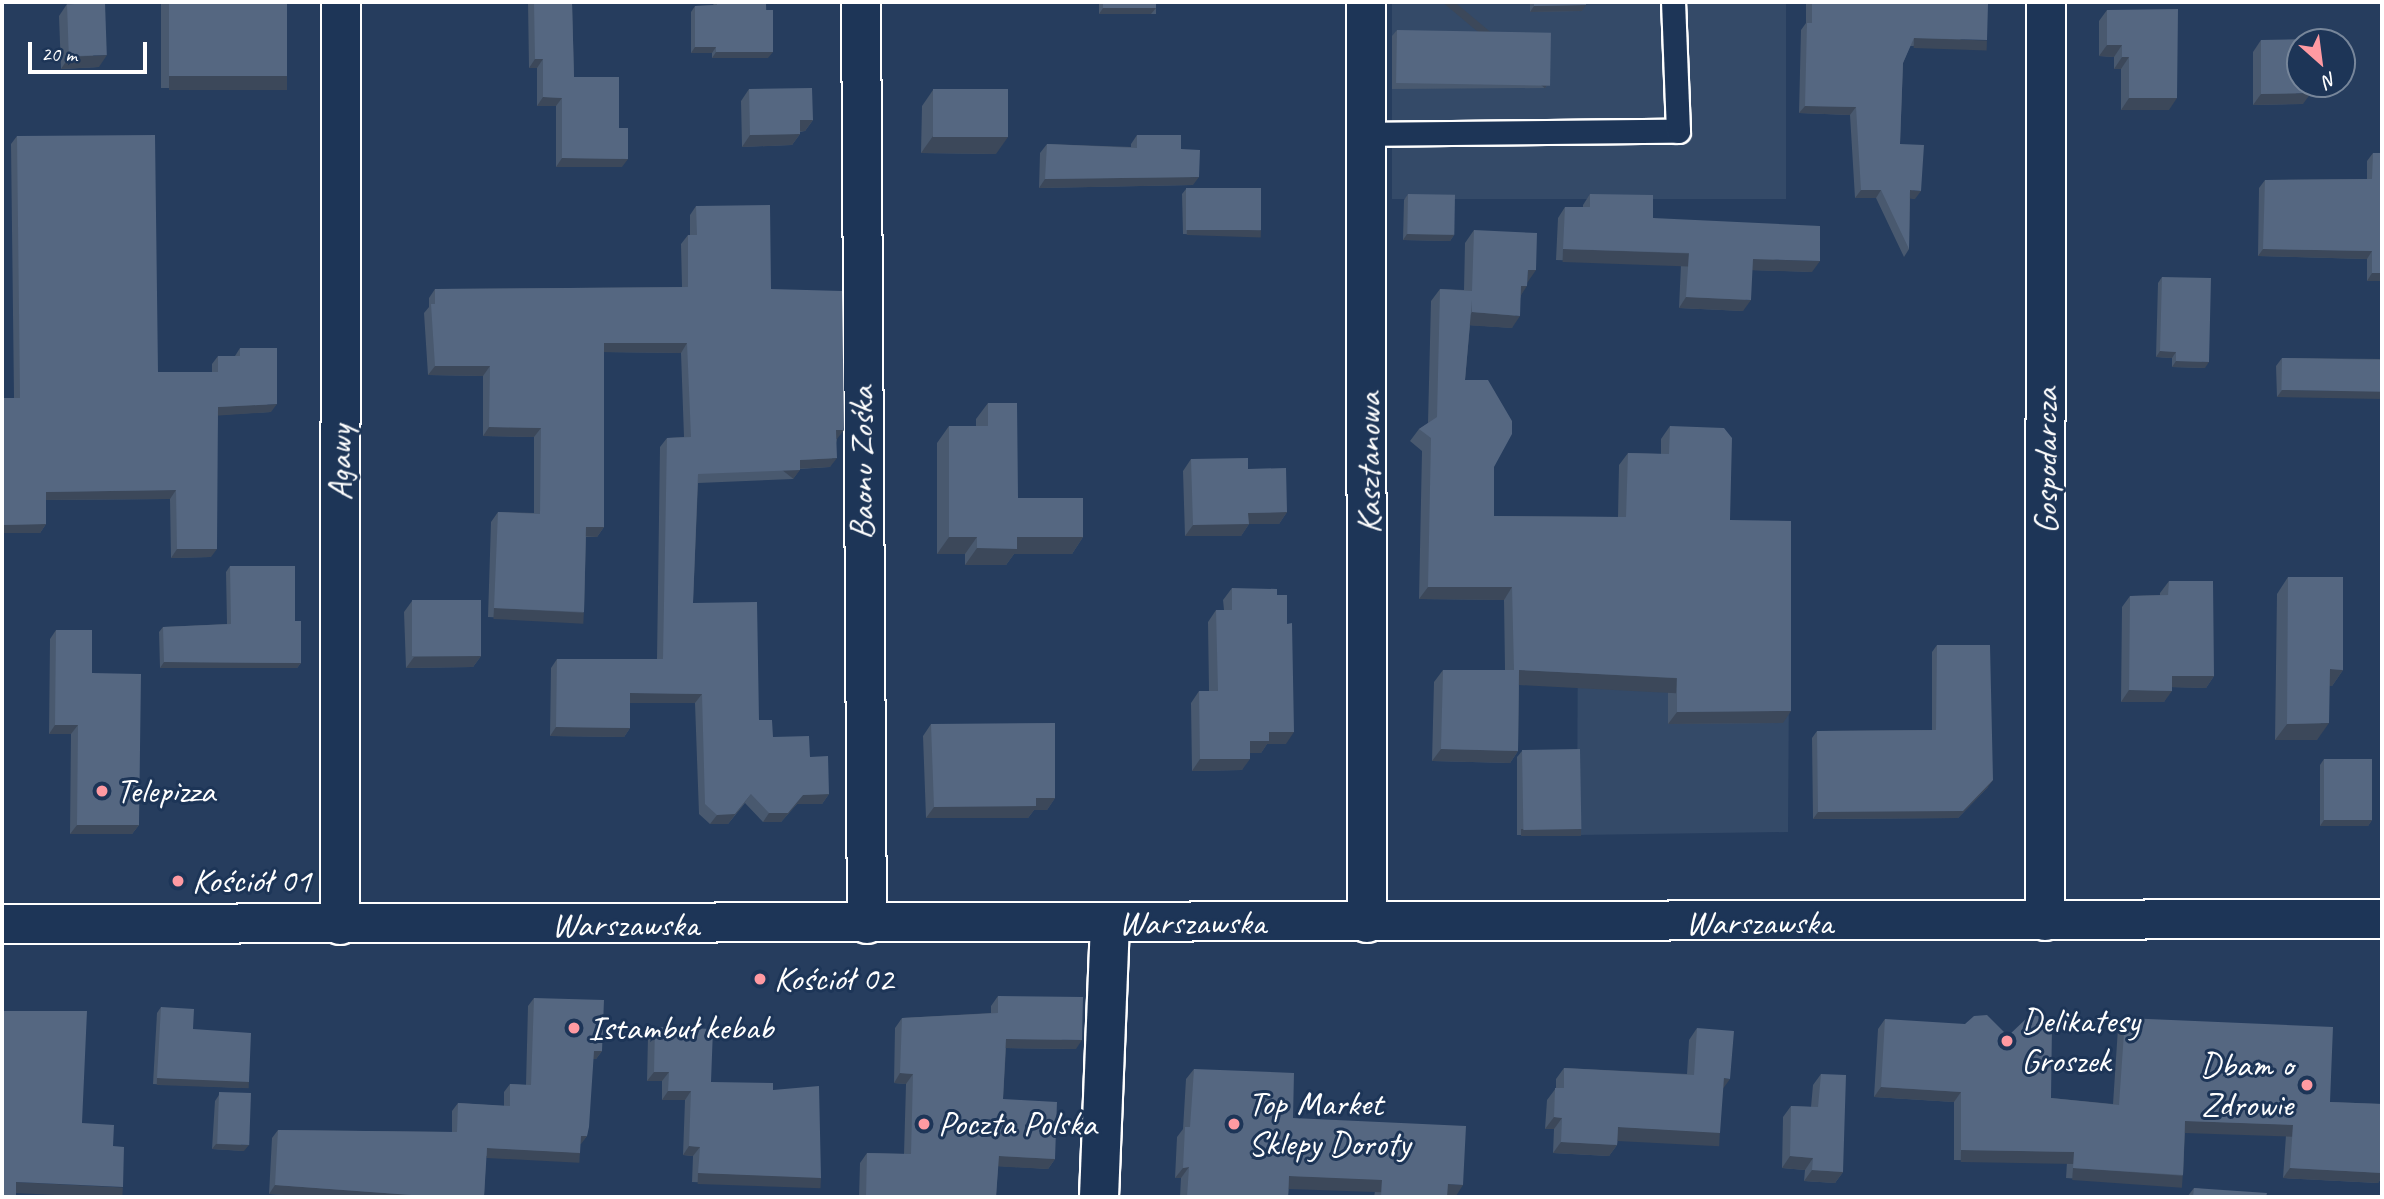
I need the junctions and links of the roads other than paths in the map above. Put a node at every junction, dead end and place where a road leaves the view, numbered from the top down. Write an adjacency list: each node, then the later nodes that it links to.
1 (341, 2): 13 (street, Agawy)
2 (861, 2): 12 (street, Baonu Zośka)
3 (1366, 2): 6 (street, Kasztanowa)
4 (1673, 2): 6 (lane)
5 (2046, 2): 8 (street, Gospodarcza)
6 (1367, 134): 10 (street, Kasztanowa)
7 (2382, 919): 8 (street, Warszawska)
8 (2045, 921): 10 (street, Warszawska)
9 (1110, 923): 10 (street, Warszawska); 12 (street, Warszawska); 14 (street)
10 (1367, 923)
11 (2, 924): 13 (street, Warszawska)
12 (867, 924): 13 (street, Warszawska)
13 (340, 925)
14 (1099, 1197)

